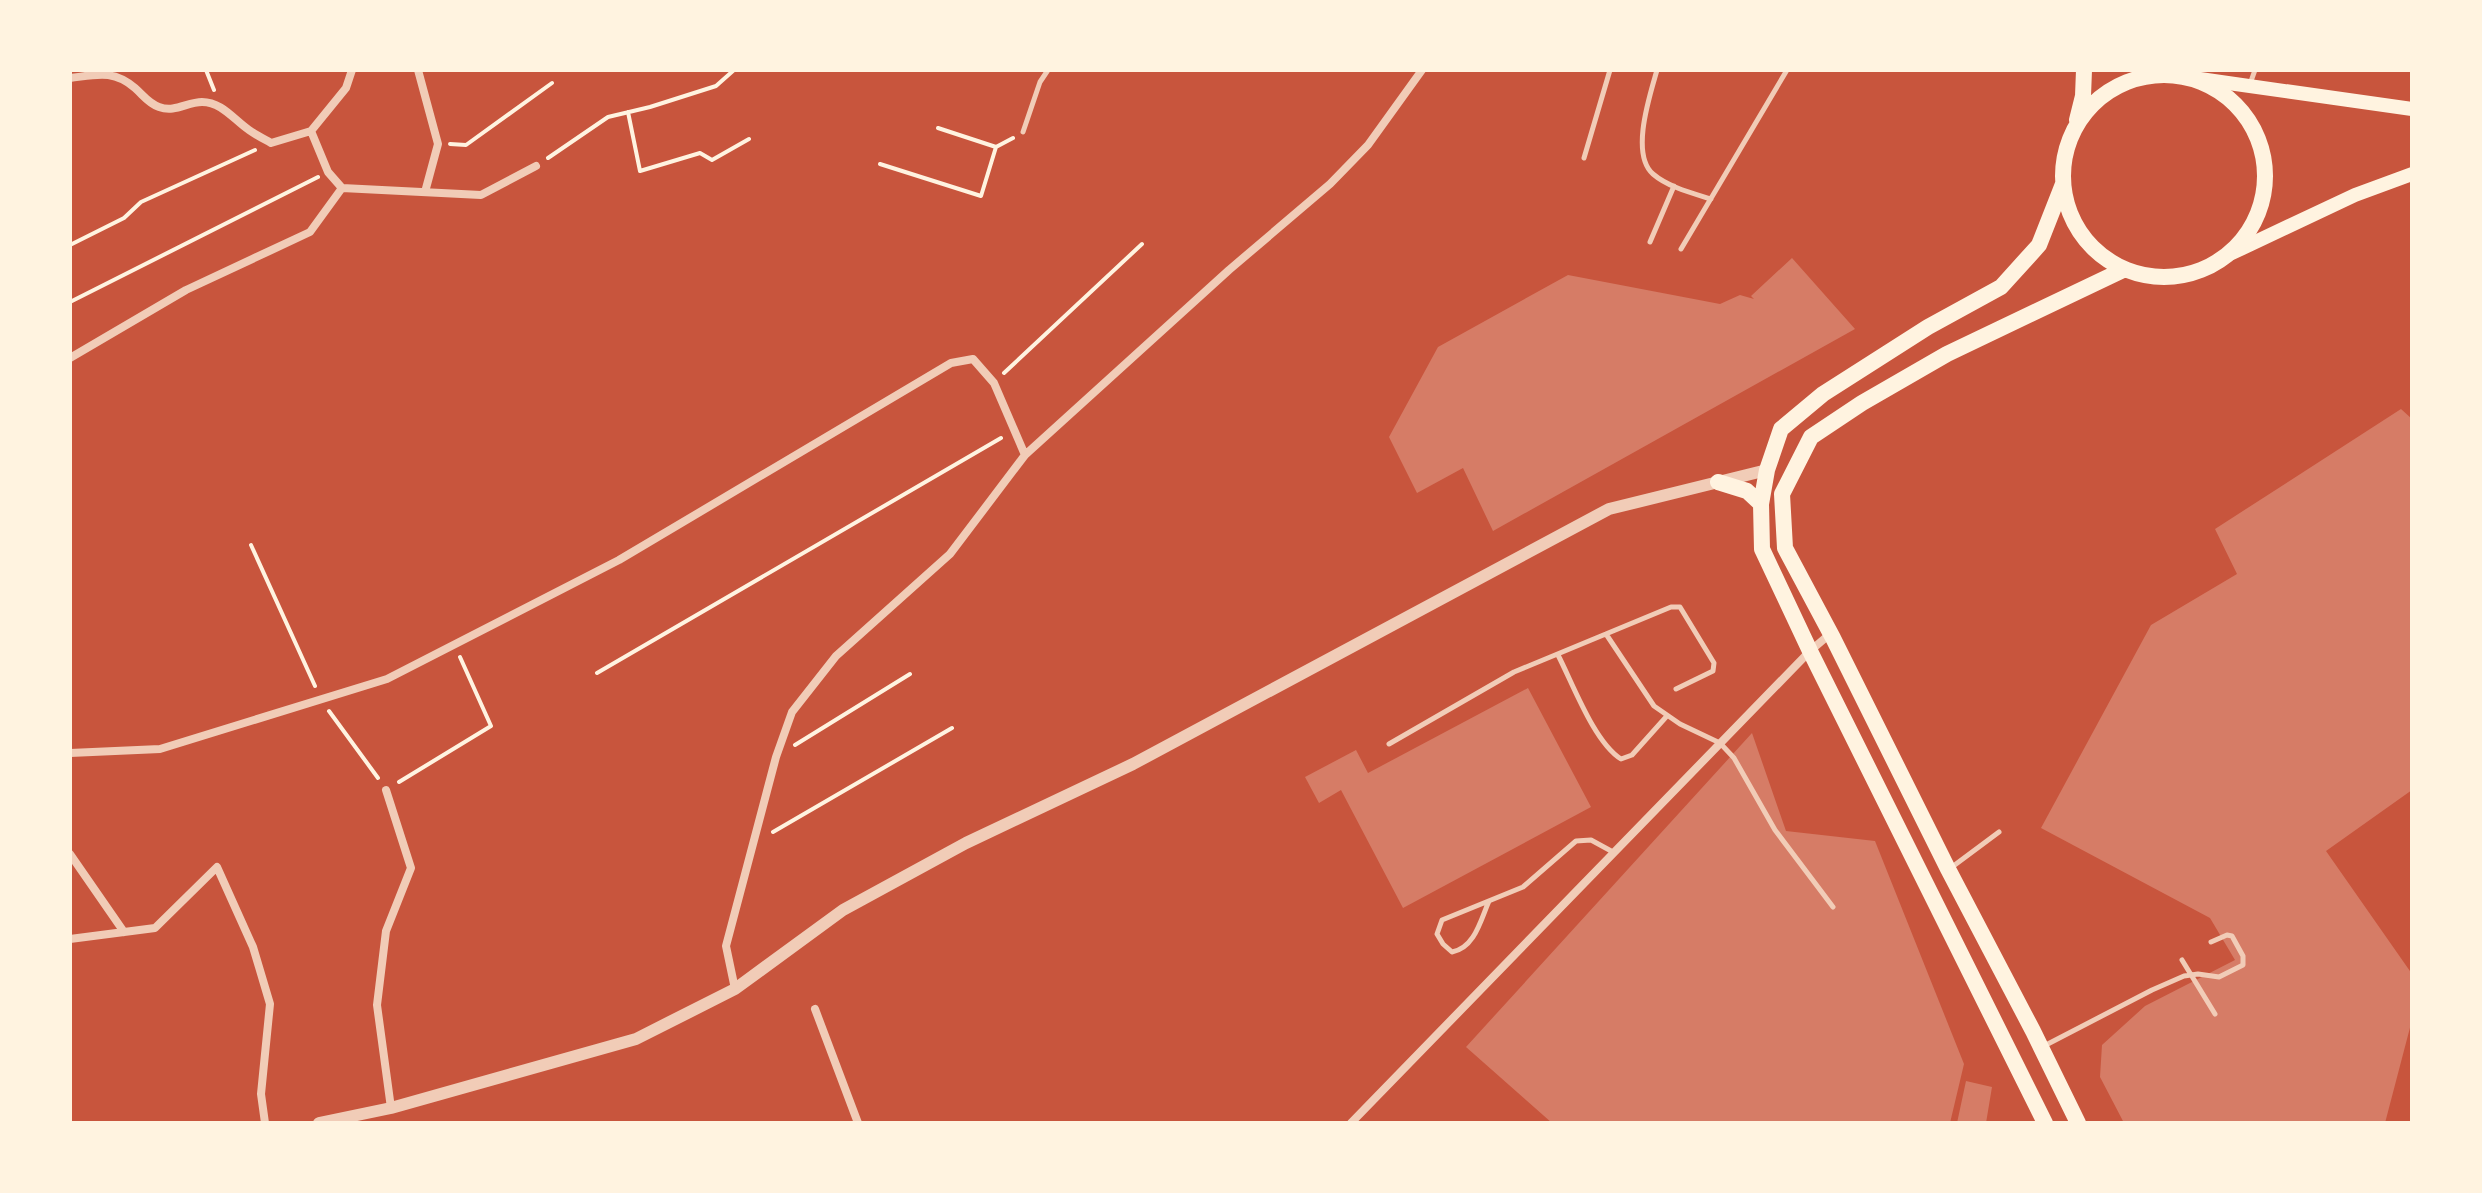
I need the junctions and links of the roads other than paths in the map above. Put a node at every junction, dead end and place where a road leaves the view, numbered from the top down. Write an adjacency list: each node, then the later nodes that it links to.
1 (352, 70): 16 (street)
2 (418, 70): 24 (street)
3 (1048, 70): 17 (lane)
4 (1422, 70): 31 (street)
5 (1610, 70): 18 (lane)
6 (1657, 70): 22 (lane)
7 (1787, 70): 25 (lane)
8 (2084, 70): 15 (main road)
9 (2255, 70): 13 (lane)
10 (2159, 72): 12 (main road); 15 (main road)
11 (70, 78): 16 (street)
12 (2193, 78): 13 (main road); 28 (main road)
13 (2250, 85): 14 (main road)
14 (2412, 109)
15 (2074, 130): 21 (main road)
16 (311, 131): 23 (street)
17 (1023, 132)
18 (1584, 158)
19 (536, 166): 24 (street)
20 (2412, 174): 28 (main road)
21 (2063, 184): 29 (main road); 32 (main road)
22 (1674, 186): 25 (lane); 26 (lane)
23 (342, 188): 24 (street); 30 (street)
24 (425, 192)
25 (1711, 199): 27 (lane)
26 (1650, 242)
27 (1681, 249)
28 (2232, 253): 29 (main road)
29 (2123, 270): 36 (main road)
30 (70, 358)
31 (1025, 455): 43 (street); 56 (street)
32 (1767, 470): 33 (street); 34 (main road)
33 (1718, 482): 34 (main road); 56 (street)
34 (1761, 504): 37 (main road)
35 (1606, 634): 38 (lane); 39 (lane); 40 (lane)
36 (1830, 634): 37 (street); 48 (main road)
37 (1810, 651): 41 (street); 65 (main road)
38 (1558, 655): 40 (lane); 42 (lane)
39 (1676, 689)
40 (1666, 717): 41 (lane)
41 (1720, 743): 46 (street); 50 (lane)
42 (1389, 744)
43 (70, 753)
44 (386, 790): 60 (street)
45 (1999, 832): 48 (lane)
46 (1614, 853): 49 (lane); 61 (street)
47 (70, 854): 51 (street)
48 (1948, 869): 59 (main road)
49 (1489, 901): 49 (lane)
50 (1833, 907)
51 (124, 932): 52 (street); 62 (street)
52 (70, 939)
53 (2211, 942): 55 (lane)
54 (2182, 960): 55 (lane)
55 (2191, 975): 58 (lane); 59 (lane)
56 (735, 989): 60 (street)
57 (815, 1009): 64 (street)
58 (2215, 1014)
59 (2042, 1048): 66 (main road)
60 (391, 1108): 63 (street)
61 (1355, 1122)
62 (265, 1123)
63 (319, 1123)
64 (858, 1123)
65 (2045, 1123)
66 (2078, 1123)

